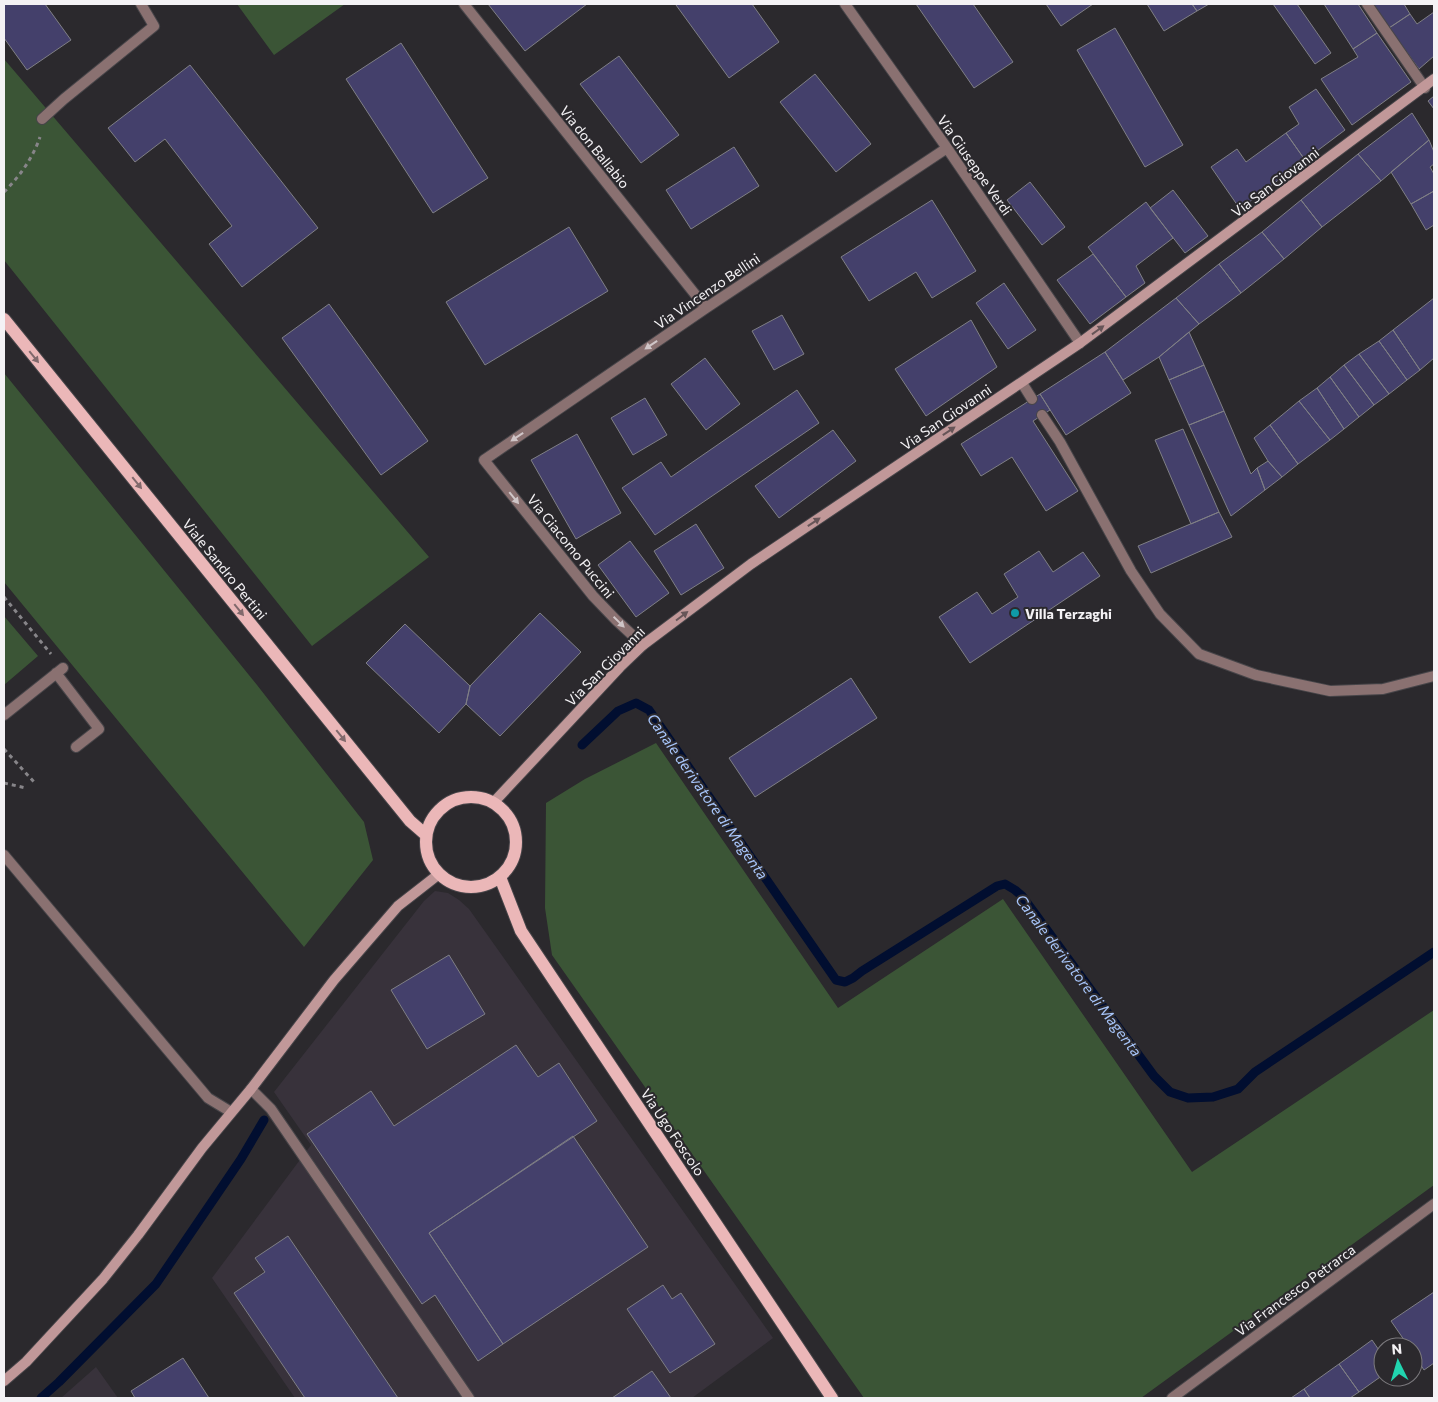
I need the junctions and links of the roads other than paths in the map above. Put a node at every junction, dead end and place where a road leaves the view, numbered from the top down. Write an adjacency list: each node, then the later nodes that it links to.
1 (141, 4): 7 (street)
2 (464, 4): 9 (street, Via don Ballabio)
3 (846, 4): 8 (street, Via Giuseppe Verdi)
4 (1366, 4): 6 (street)
5 (1434, 80): 6 (street, Via San Giovanni)
6 (1425, 88): 11 (street, Via San Giovanni, one-way to 6)
7 (42, 119)
8 (947, 148): 9 (street, Via Vincenzo Bellini); 11 (street, Via Giuseppe Verdi)
9 (706, 308): 15 (street, Via Vincenzo Bellini, one-way to 15)
10 (4, 319): 21 (main road, Viale Sandro Pertini, one-way to 21)
11 (1080, 343): 12 (street, Via San Giovanni)
12 (1022, 382): 13 (street); 16 (street, Via San Giovanni, one-way to 12)
13 (1032, 399)
14 (1042, 415): 17 (street)
15 (484, 460): 16 (street, Via Giacomo Puccini, one-way to 16)
16 (643, 645): 20 (street, Via San Giovanni)
17 (1434, 676)
18 (4, 715): 19 (street)
19 (76, 747)
20 (494, 802): 21 (main road); 24 (main road)
21 (426, 835): 23 (main road)
22 (4, 854): 26 (street)
23 (439, 874): 24 (main road); 25 (street)
24 (500, 877): 30 (main road, Via Ugo Foscolo)
25 (251, 1089): 26 (street); 29 (street)
26 (231, 1112): 28 (street)
27 (1434, 1204): 31 (street, Via Francesco Petrarca)
28 (4, 1381)
29 (469, 1398)
30 (832, 1398)
31 (1172, 1398)

